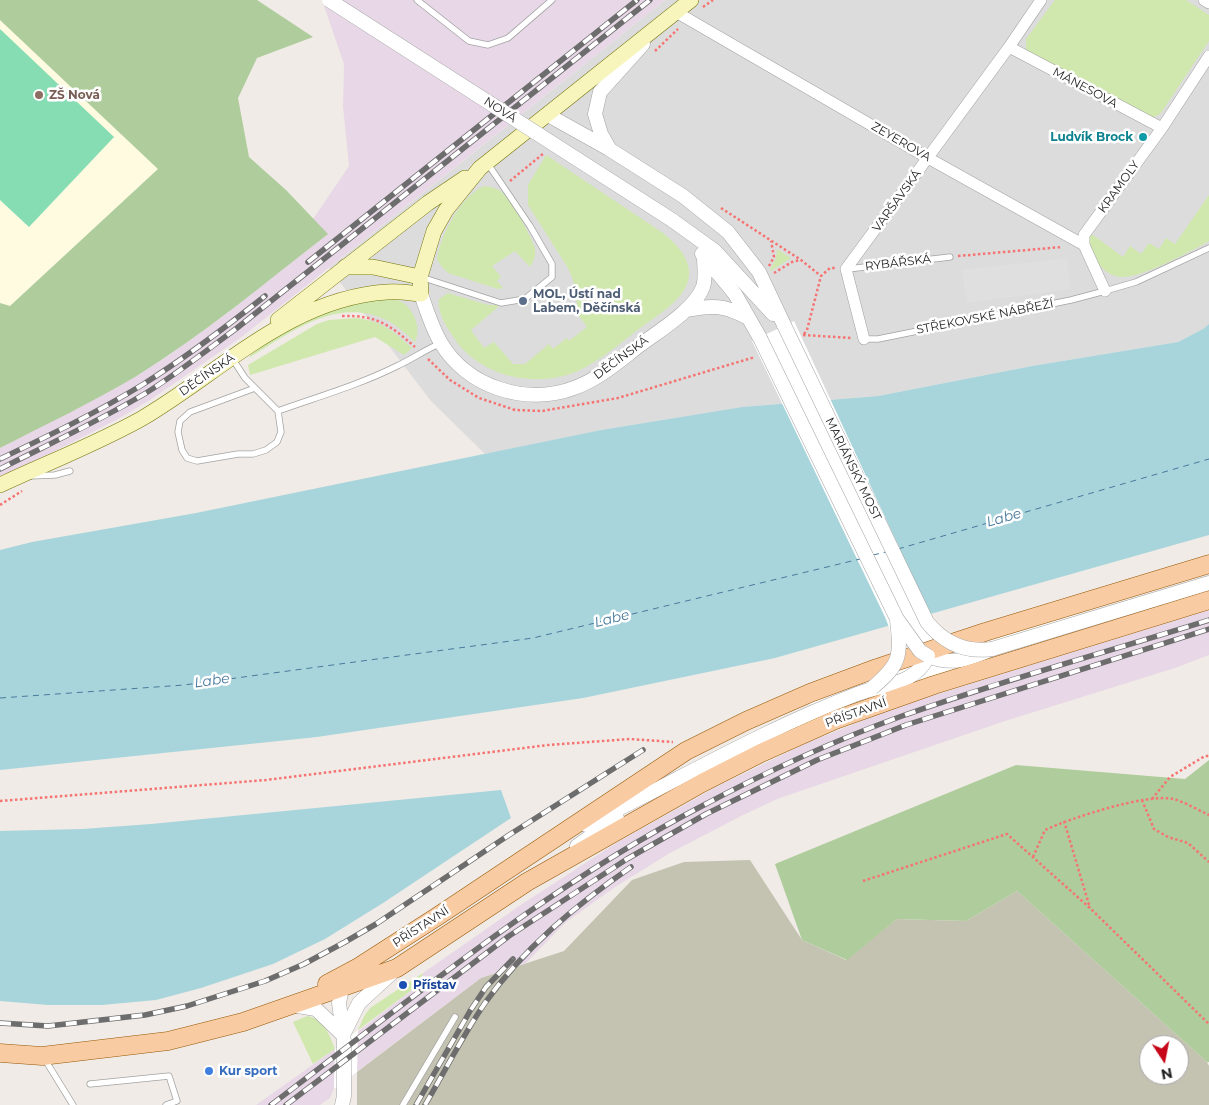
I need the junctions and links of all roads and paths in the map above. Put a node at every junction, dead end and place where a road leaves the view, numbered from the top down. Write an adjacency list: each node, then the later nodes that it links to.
1 (329, 0): 22 (street, NOVÁ, bridge)
2 (417, 0): 3 (lane)
3 (552, 0)
4 (691, 0): 9 (main road, DĚČÍNSKÁ)
5 (713, 0): 9 (path)
6 (1042, 0): 11 (street, VARŠAVSKÁ)
7 (1204, 0): 8 (street)
8 (1209, 3)
9 (682, 16): 10 (main road, DĚČÍNSKÁ); 12 (path); 18 (street, ZEYEROVA)
10 (662, 22): 14 (main road, DĚČÍNSKÁ); 16 (street, DĚČÍNSKÁ)
11 (1009, 47): 15 (street, MÁNESOVA); 18 (street, VARŠAVSKÁ)
12 (653, 53)
13 (1209, 56): 15 (street, KRAMOLY)
14 (548, 115): 16 (street, DĚČÍNSKÁ); 19 (main road, DĚČÍNSKÁ)
15 (1162, 128): 24 (street, KRAMOLY)
16 (610, 148): 40 (street, DĚČÍNSKÁ)
17 (546, 151): 20 (path)
18 (928, 158): 24 (street, ZEYEROVA); 31 (street, VARŠAVSKÁ)
19 (484, 165): 20 (lane); 29 (main road); 34 (main road, DĚČÍNSKÁ)
20 (504, 186): 34 (lane)
21 (714, 204): 23 (path)
22 (672, 220): 26 (street, NOVÁ); 40 (street, NOVÁ)
23 (771, 241): 28 (path); 30 (path)
24 (1084, 245): 27 (path); 35 (street)
25 (1209, 248): 35 (lane, STŘEKOVSKÉ NÁBŘEŽÍ)
26 (704, 256): 37 (street, DĚČÍNSKÁ); 39 (street, NOVÁ)
27 (950, 257): 31 (lane, RYBÁŘSKÁ)
28 (802, 260): 32 (path); 33 (path)
29 (345, 267): 34 (main road); 44 (main road)
30 (768, 268)
31 (846, 269): 33 (path); 43 (street)
32 (772, 273)
33 (821, 276): 41 (path)
34 (420, 277): 36 (main road, DĚČÍNSKÁ)
35 (1105, 291): 43 (lane, STŘEKOVSKÉ NÁBŘEŽÍ)
36 (421, 294): 44 (main road, DĚČÍNSKÁ); 45 (street, DĚČÍNSKÁ)
37 (687, 310): 39 (street, DĚČÍNSKÁ); 45 (street, DĚČÍNSKÁ)
38 (340, 316): 46 (path)
39 (749, 319): 59 (street, NOVÁ, bridge)
40 (784, 325): 58 (street, MARIÁNSKÝ MOST, bridge)
41 (804, 334): 42 (path); 43 (path)
42 (795, 339)
43 (864, 339)
44 (253, 343): 49 (main road, DĚČÍNSKÁ)
45 (441, 343): 51 (lane)
46 (413, 345)
47 (759, 356): 48 (path)
48 (425, 357)
49 (232, 358): 50 (lane); 53 (main road, DĚČÍNSKÁ)
50 (255, 388): 51 (lane); 51 (lane)
51 (278, 411)
52 (70, 471): 53 (lane)
53 (20, 476): 54 (main road, DĚČÍNSKÁ)
54 (0, 485)
55 (1209, 564): 71 (main road, PŘÍSTAVNÍ)
56 (1209, 582): 60 (street)
57 (1209, 600): 75 (main road, PŘÍSTAVNÍ)
58 (923, 613): 60 (street, MARIÁNSKÝ MOST, bridge); 61 (street, MARIÁNSKÝ MOST, bridge)
59 (897, 619): 61 (street, bridge); 62 (street, bridge)
60 (992, 649): 61 (street, bridge)
61 (928, 656): 62 (street)
62 (872, 688): 65 (street, PŘÍSTAVNÍ)
63 (669, 748): 68 (path)
64 (1209, 756): 66 (path)
65 (693, 769): 71 (street, PŘÍSTAVNÍ); 75 (street, PŘÍSTAVNÍ)
66 (1152, 799): 67 (path); 69 (path)
67 (1142, 800): 70 (path); 73 (path)
68 (0, 801)
69 (1209, 815)
70 (1064, 821): 72 (path); 76 (path)
71 (548, 844): 77 (main road, PŘÍSTAVNÍ)
72 (1033, 857): 74 (path); 76 (path)
73 (1209, 862)
74 (863, 881)
75 (528, 882): 78 (main road, PŘÍSTAVNÍ)
76 (1091, 909): 82 (path)
77 (358, 968): 79 (street); 80 (main road, PŘÍSTAVNÍ)
78 (397, 968): 79 (main road, PŘÍSTAVNÍ); 83 (street)
79 (342, 988): 80 (main road, PŘÍSTAVNÍ); 83 (street)
80 (291, 1004): 83 (street); 85 (main road, PŘÍSTAVNÍ)
81 (455, 1017): 90 (lane)
82 (1209, 1024)
83 (343, 1035): 87 (street)
84 (0, 1053): 85 (main road, PŘÍSTAVNÍ)
85 (42, 1056): 88 (lane)
86 (90, 1084): 89 (lane)
87 (341, 1102)
88 (73, 1105)
89 (166, 1105)
90 (403, 1105)

